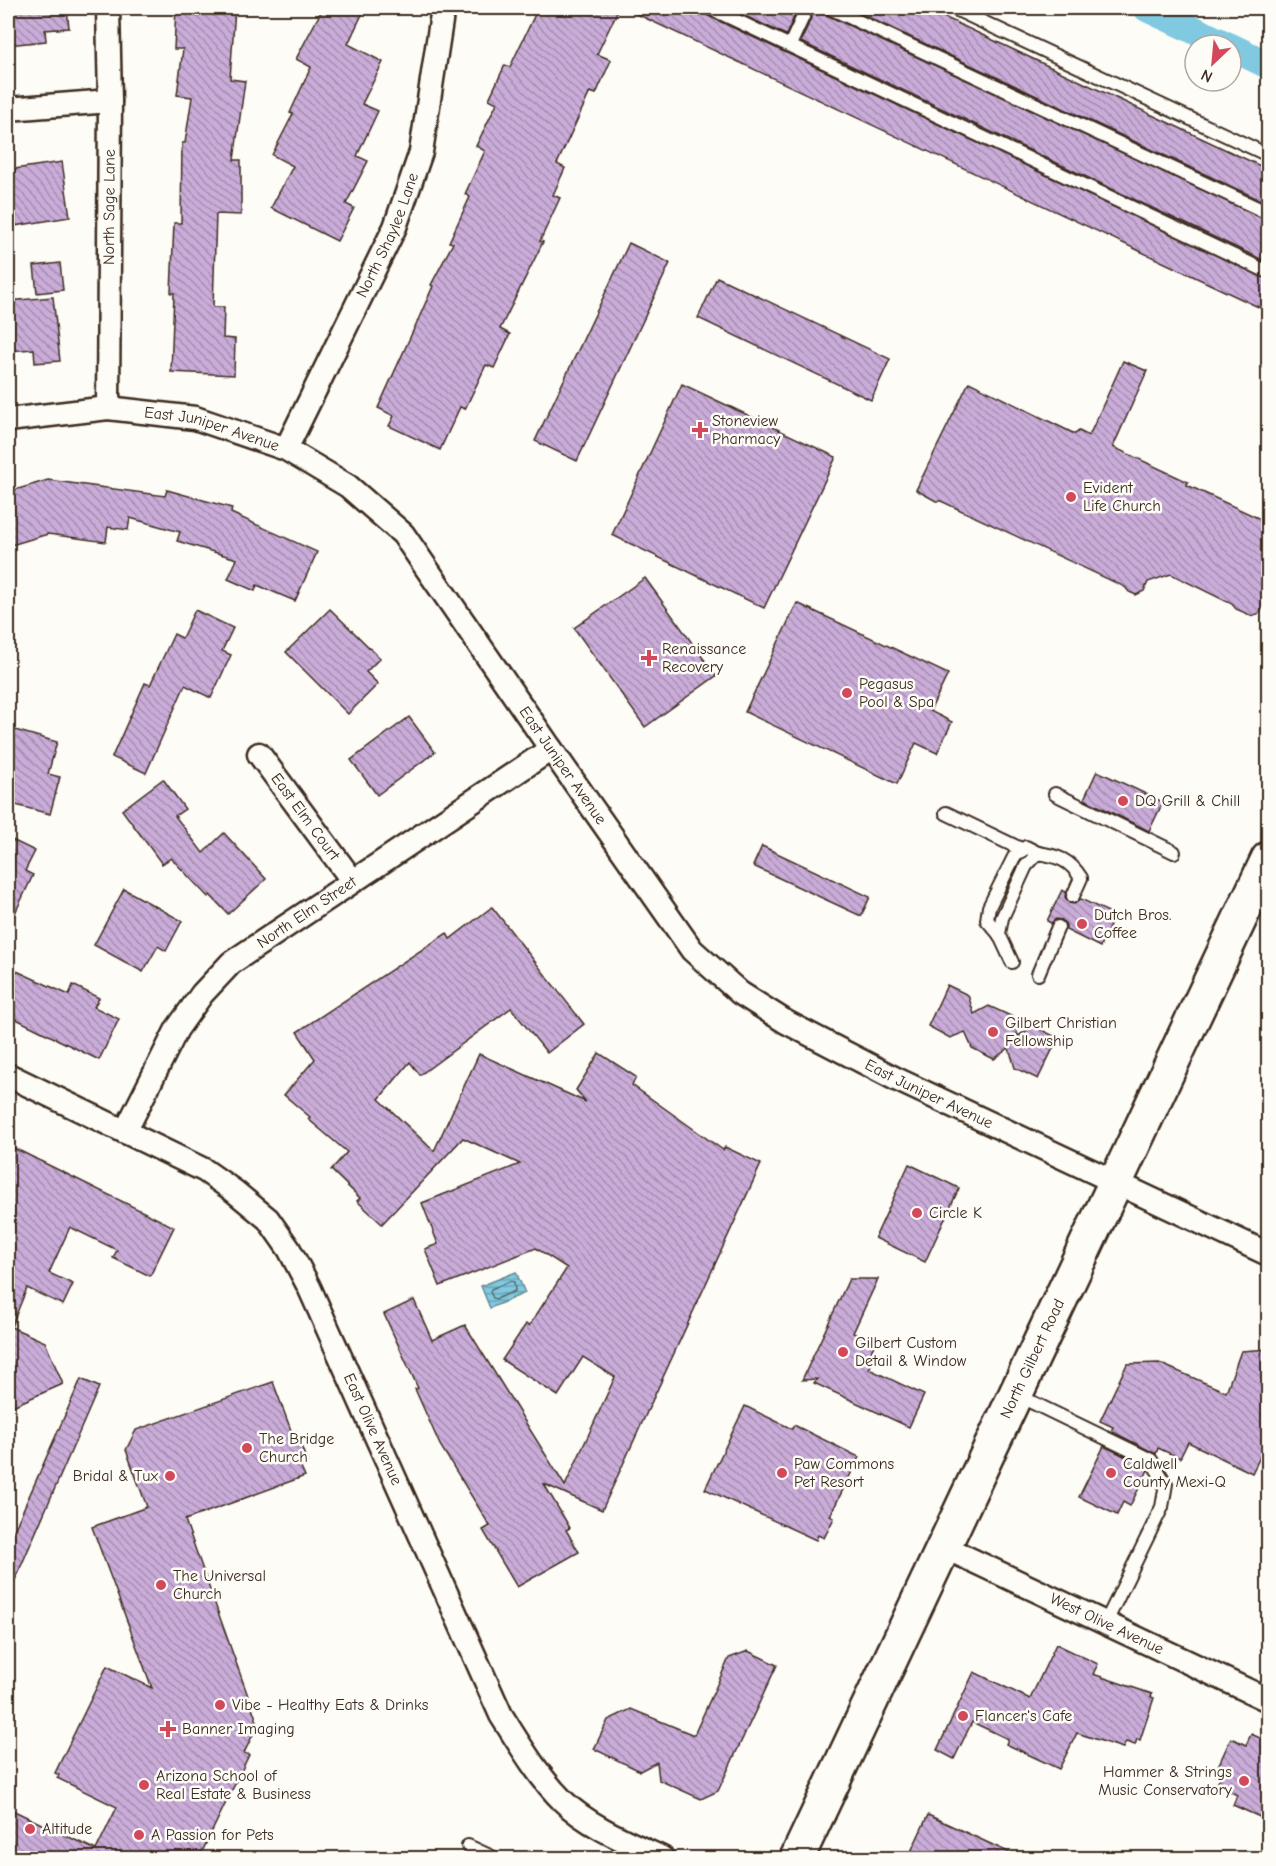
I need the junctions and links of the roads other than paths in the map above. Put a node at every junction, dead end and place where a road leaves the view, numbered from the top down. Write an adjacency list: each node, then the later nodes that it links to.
1 (108, 8): 8 (street, North Sage Lane)
2 (442, 8): 15 (street, North Shaylee Lane)
3 (710, 8): 7 (lane)
4 (807, 8): 7 (lane)
5 (830, 8): 11 (lane)
6 (953, 8): 10 (lane)
7 (790, 45): 12 (lane)
8 (110, 102): 9 (street); 13 (street, North Sage Lane)
9 (8, 110)
10 (1269, 155)
11 (1269, 213)
12 (1269, 272)
13 (108, 408): 14 (street, East Juniper Avenue); 15 (street, East Juniper Avenue)
14 (8, 420)
15 (286, 449): 16 (street, East Juniper Avenue)
16 (551, 749): 24 (street, North Elm Street); 32 (street, East Juniper Avenue)
17 (259, 754): 24 (street, East Elm Court)
18 (1055, 794): 21 (lane)
19 (946, 813): 20 (lane)
20 (1023, 850): 22 (lane); 27 (lane)
21 (1174, 852)
22 (1038, 853): 25 (lane); 27 (lane)
23 (1269, 859): 32 (main road, North Gilbert Road)
24 (352, 880): 31 (street, North Elm Street)
25 (1073, 896)
26 (1058, 927): 29 (lane)
27 (999, 934): 28 (lane)
28 (1012, 962)
29 (1038, 974)
30 (8, 1075): 31 (street, East Olive Avenue)
31 (125, 1132): 40 (street, East Olive Avenue)
32 (1117, 1183): 33 (street, East Juniper Avenue); 34 (main road, North Gilbert Road)
33 (1269, 1254)
34 (1016, 1395): 35 (main road, North Gilbert Road); 36 (lane)
35 (944, 1547): 36 (street, West Olive Avenue); 41 (main road, North Gilbert Road)
36 (1106, 1622): 37 (street, West Olive Avenue)
37 (1269, 1700)
38 (468, 1846): 39 (lane)
39 (494, 1858)
40 (662, 1858)
41 (797, 1858)

